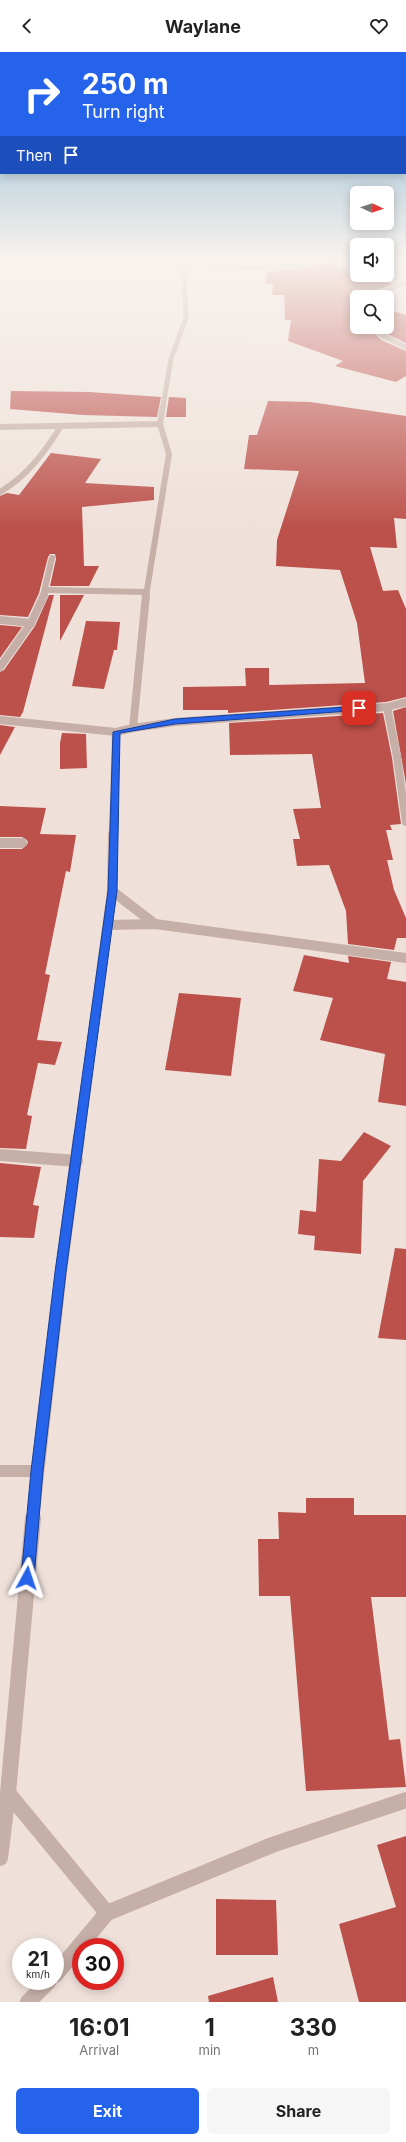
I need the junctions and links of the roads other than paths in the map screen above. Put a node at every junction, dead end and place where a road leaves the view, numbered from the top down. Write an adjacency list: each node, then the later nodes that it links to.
1 (175, 348): 2 (street)
2 (160, 424): 3 (street); 8 (street)
3 (61, 426): 4 (street); 5 (street)
4 (0, 427)
5 (0, 492)
6 (52, 558): 7 (street)
7 (46, 590): 8 (street); 10 (street)
8 (146, 592): 15 (street)
9 (0, 620): 10 (street)
10 (31, 623): 11 (street)
11 (0, 667)
12 (406, 702): 13 (street)
13 (387, 707): 15 (street); 17 (street)
14 (0, 720): 16 (street)
15 (133, 728): 16 (street)
16 (116, 732): 20 (street)
17 (406, 822)
18 (0, 843): 19 (street)
19 (22, 843)
20 (112, 891): 21 (street); 22 (street)
21 (155, 924): 22 (street); 23 (street)
22 (108, 925): 25 (street)
23 (406, 958)
24 (0, 1155): 25 (street)
25 (77, 1161): 27 (street)
26 (0, 1471): 27 (street)
27 (37, 1471): 28 (street)
28 (8, 1793): 30 (street); 31 (street)
29 (406, 1800): 31 (street)
30 (0, 1858)
31 (107, 1913): 32 (street)
32 (64, 1964)
33 (40, 1990): 34 (street)
34 (28, 2002)

